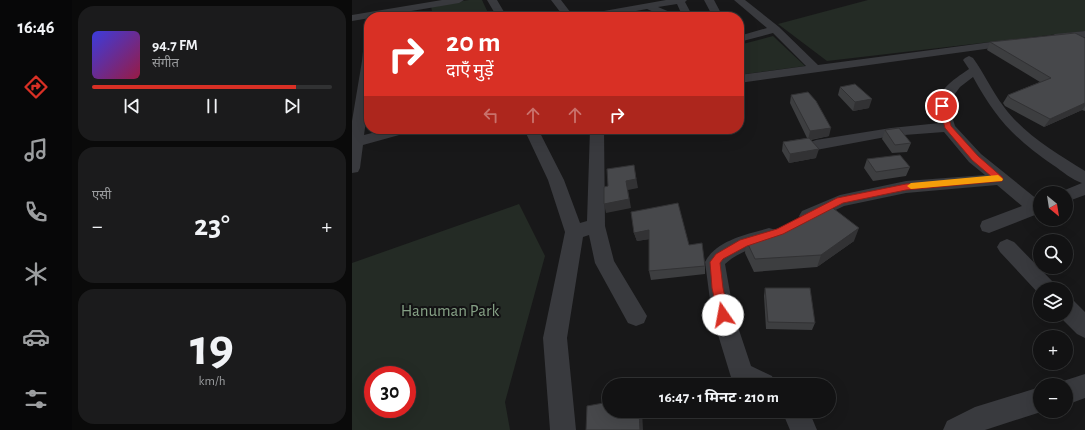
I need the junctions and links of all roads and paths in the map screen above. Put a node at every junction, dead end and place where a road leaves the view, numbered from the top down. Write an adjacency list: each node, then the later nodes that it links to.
1 (459, 0): 8 (street)
2 (492, 0): 11 (street)
3 (556, 0): 12 (street)
4 (681, 0): 7 (street); 15 (street)
5 (709, 0): 16 (street)
6 (739, 0): 19 (street)
7 (661, 2): 9 (street)
8 (437, 5): 10 (street)
9 (648, 6): 13 (street); 14 (street)
10 (378, 12)
11 (499, 12)
12 (565, 12)
13 (630, 12)
14 (662, 12)
15 (686, 12)
16 (715, 12)
17 (364, 15): 18 (street)
18 (352, 18)
19 (775, 29): 21 (street); 26 (street)
20 (1085, 34): 22 (street)
21 (744, 38)
22 (1042, 39)
23 (1026, 41): 24 (street)
24 (962, 49): 26 (street); 27 (street)
25 (364, 68): 33 (street)
26 (815, 68): 28 (street)
27 (976, 70): 29 (street); 36 (street)
28 (744, 78)
29 (948, 127): 34 (street); 37 (street)
30 (387, 134): 33 (street)
31 (533, 134): 44 (street)
32 (597, 134): 42 (street)
33 (354, 143): 35 (street)
34 (816, 145)
35 (352, 168)
36 (1085, 178)
37 (999, 179): 40 (street); 50 (street)
38 (1085, 188): 39 (street)
39 (1073, 193)
40 (1033, 203)
41 (1033, 209): 43 (street)
42 (596, 226): 44 (street); 48 (street)
43 (989, 226)
44 (574, 232): 55 (street)
45 (1007, 247): 46 (street)
46 (1040, 282)
47 (1073, 315): 49 (street)
48 (636, 316)
49 (1085, 327)
50 (750, 378)
51 (1085, 386): 52 (street)
52 (1073, 390)
53 (1033, 402): 57 (street)
54 (798, 418): 56 (street)
55 (563, 430)
56 (804, 430)
57 (956, 430)

